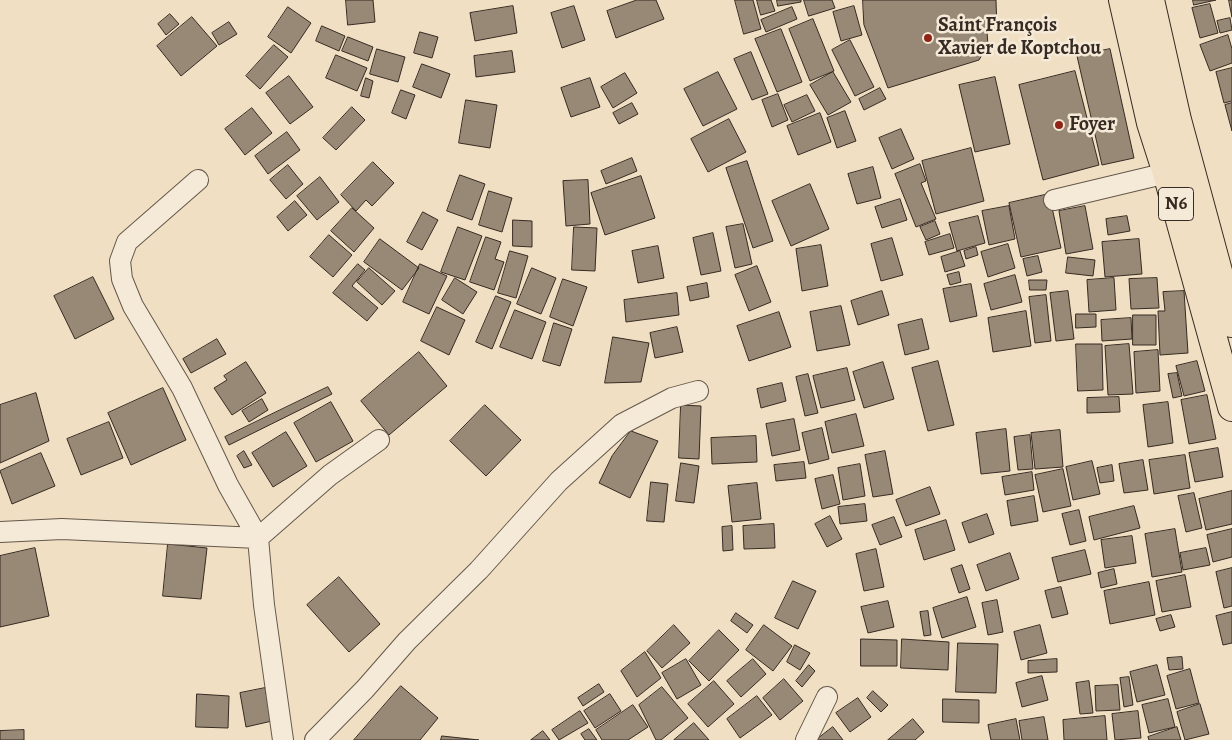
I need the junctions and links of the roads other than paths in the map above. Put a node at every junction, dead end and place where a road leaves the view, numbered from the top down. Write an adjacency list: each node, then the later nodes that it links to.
1 (1124, 0): 2 (highway, N6)
2 (1144, 16): 3 (highway, N6); 6 (highway, N6)
3 (1167, 173): 5 (street); 8 (highway, N6)
4 (198, 180): 11 (street)
5 (1054, 200)
6 (1232, 323)
7 (698, 391): 14 (street)
8 (1232, 407)
9 (379, 440): 11 (street)
10 (0, 532): 11 (street)
11 (258, 538): 13 (street)
12 (827, 697): 15 (street)
13 (283, 740)
14 (315, 740)
15 (806, 740)

